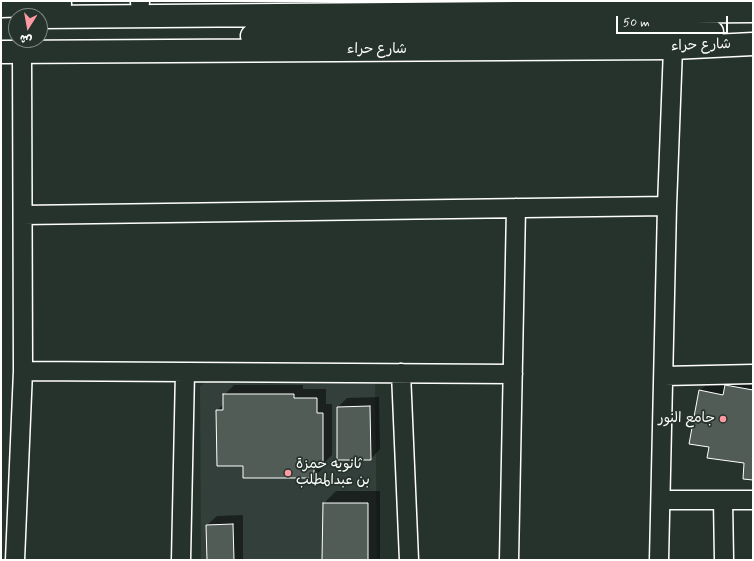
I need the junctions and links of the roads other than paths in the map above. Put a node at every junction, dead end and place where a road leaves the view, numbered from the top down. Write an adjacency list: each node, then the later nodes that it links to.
1 (223, 1): 2 (main road)
2 (140, 2): 3 (main road)
3 (1, 6)
4 (48, 17): 5 (main road)
5 (749, 26): 6 (main road, شارع حراء); 8 (main road, شارع حراء)
6 (48, 37)
7 (7, 47): 8 (main road, شارع حراء); 11 (street)
8 (673, 48): 9 (street)
9 (667, 206): 10 (street); 17 (street)
10 (516, 208): 11 (street); 15 (street)
11 (23, 215): 12 (street)
12 (23, 371): 13 (street); 21 (street)
13 (185, 372): 14 (street); 22 (street)
14 (401, 373): 15 (street); 23 (street)
15 (513, 374): 24 (street)
16 (753, 374): 17 (street)
17 (664, 376): 18 (street)
18 (661, 500): 19 (street); 25 (street)
19 (724, 500): 20 (street); 26 (street)
20 (753, 500)
21 (15, 560)
22 (181, 560)
23 (409, 560)
24 (509, 560)
25 (659, 560)
26 (724, 560)

